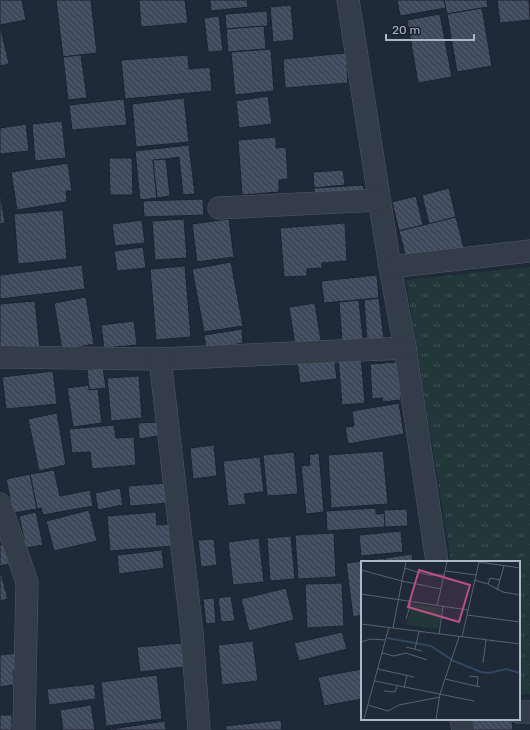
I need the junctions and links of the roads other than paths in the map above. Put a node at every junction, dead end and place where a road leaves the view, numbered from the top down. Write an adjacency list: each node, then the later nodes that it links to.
1 (348, 0): 2 (street)
2 (380, 200): 3 (street); 5 (street)
3 (219, 208)
4 (530, 251): 5 (street)
5 (390, 267): 6 (street)
6 (405, 348): 8 (street); 10 (street)
7 (0, 358): 8 (street)
8 (160, 359): 13 (street)
9 (0, 504): 12 (street)
10 (437, 561)
11 (461, 720): 14 (street)
12 (24, 730)
13 (199, 730)
14 (463, 730)

